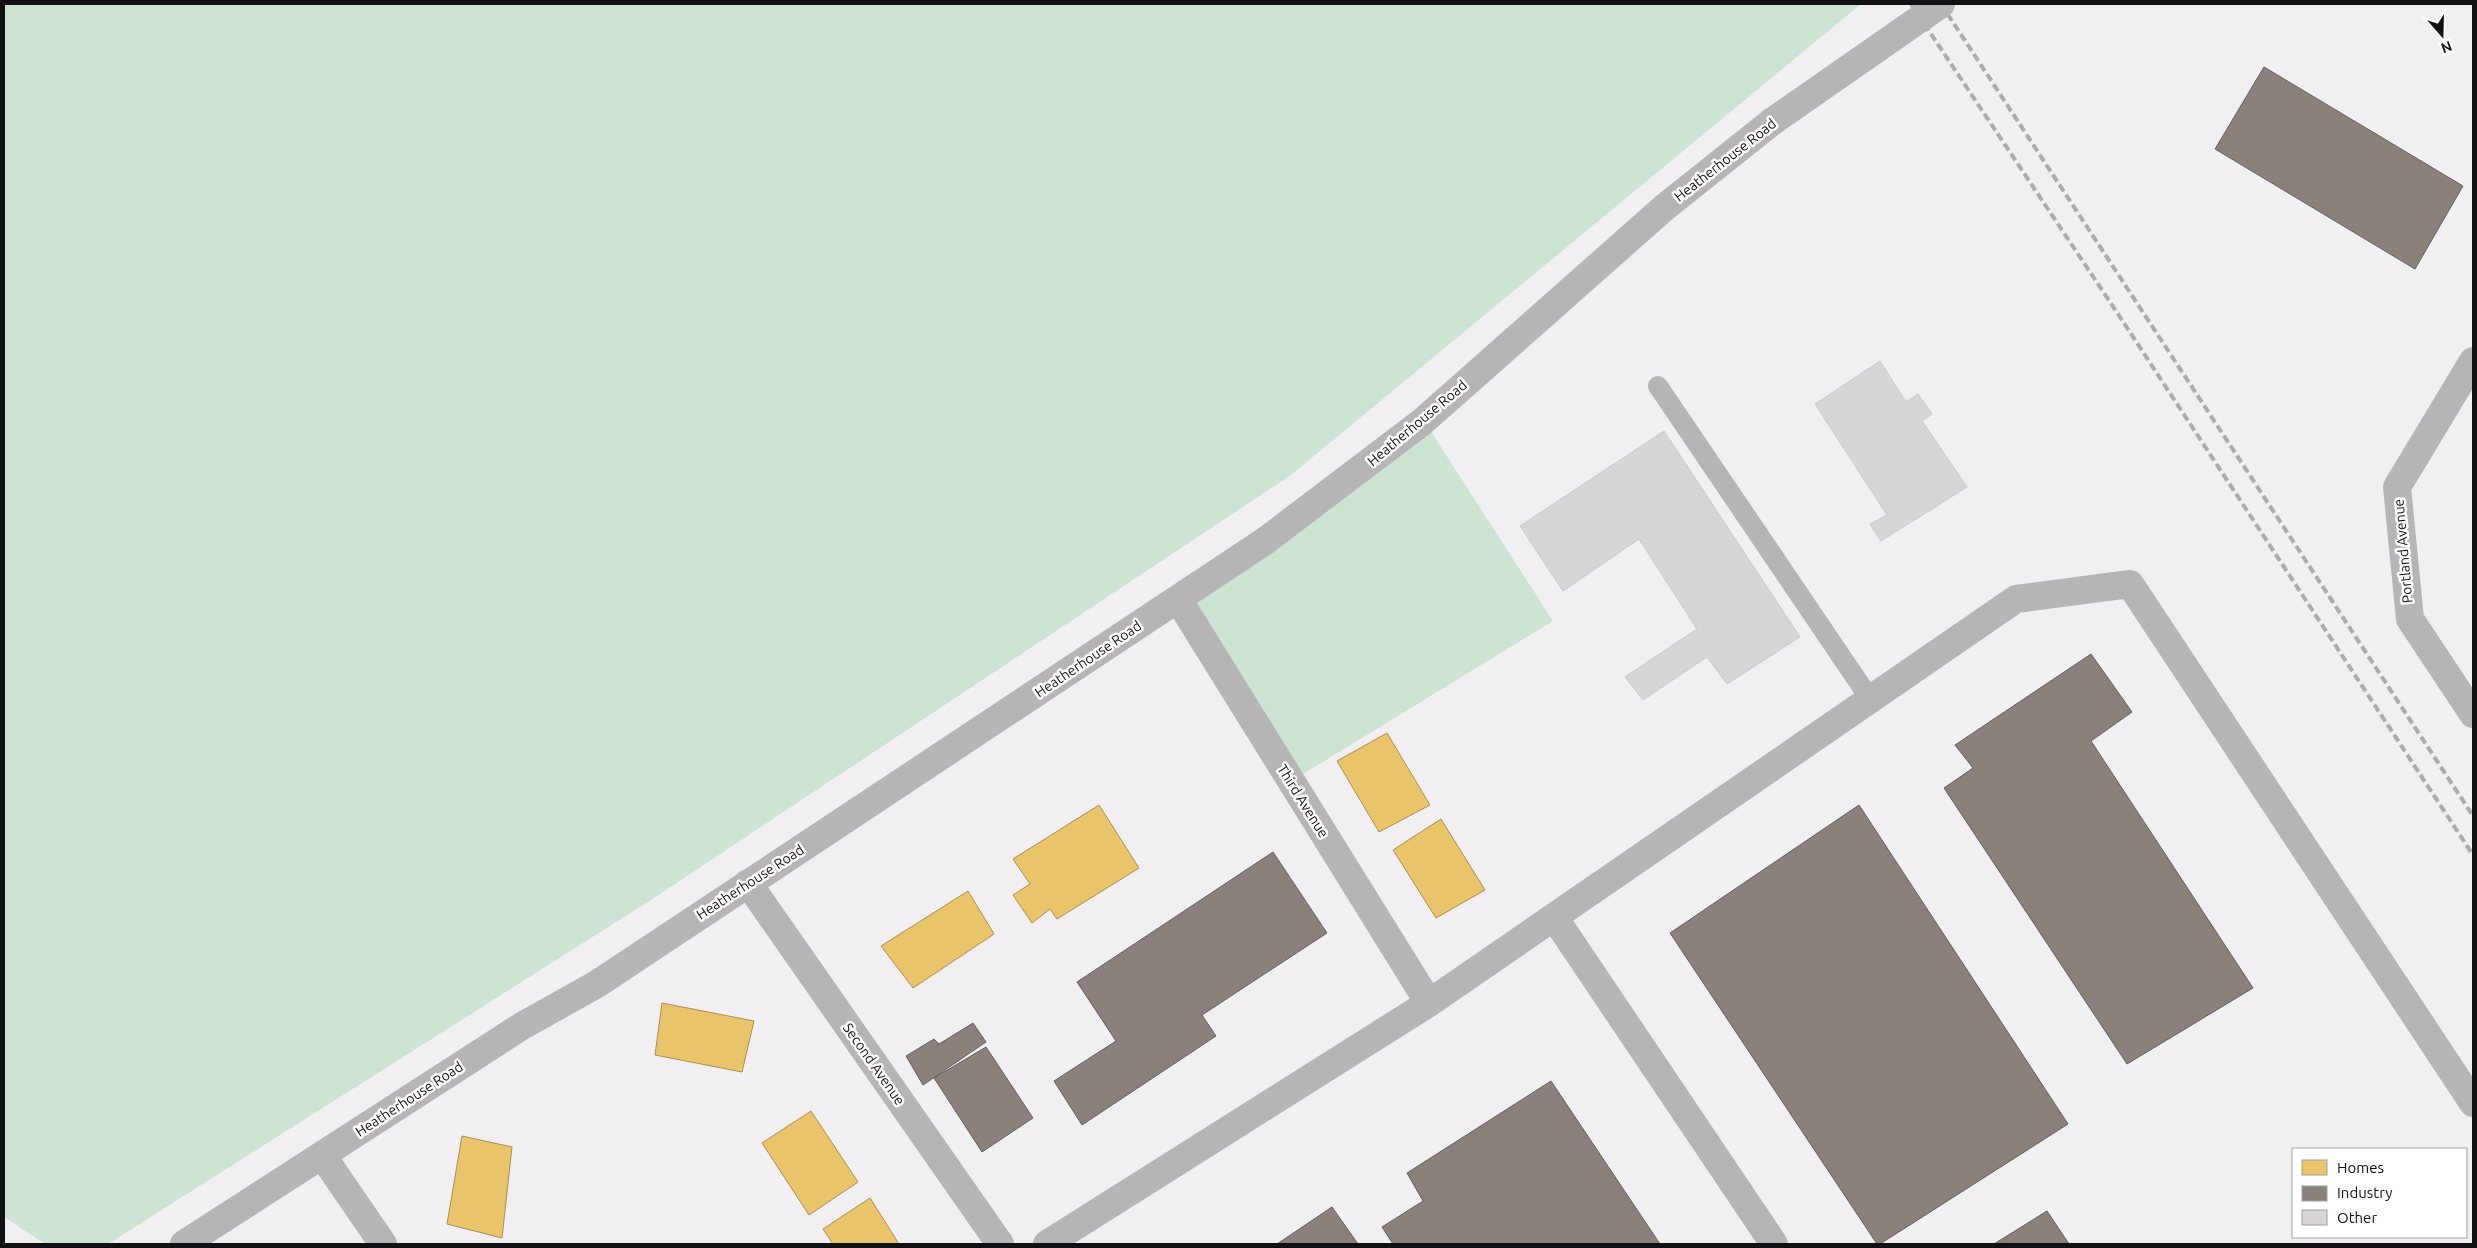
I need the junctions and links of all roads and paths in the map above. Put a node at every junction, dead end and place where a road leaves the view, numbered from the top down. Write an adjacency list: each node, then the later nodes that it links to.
1 (1941, 4): 4 (street, Heatherhouse Road, bridge)
2 (2473, 361): 6 (street, Portland Avenue)
3 (1658, 386): 5 (lane)
4 (1178, 599): 7 (street, Heatherhouse Road); 9 (street, Third Avenue)
5 (1870, 699): 8 (street); 10 (street)
6 (2473, 714)
7 (748, 883): 11 (street, Heatherhouse Road); 14 (street, Second Avenue)
8 (1554, 917): 9 (street); 16 (street)
9 (1429, 1003): 15 (street)
10 (2473, 1103)
11 (322, 1155): 12 (street, Heatherhouse Road); 13 (street)
12 (184, 1244)
13 (383, 1244)
14 (1000, 1244)
15 (1047, 1244)
16 (1774, 1244)

